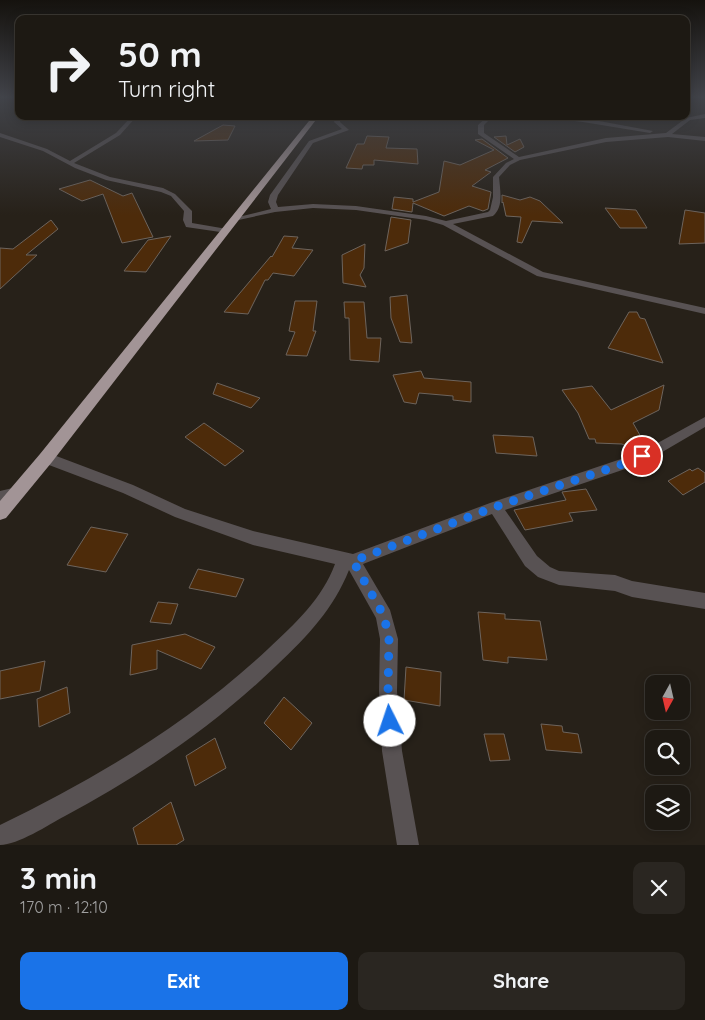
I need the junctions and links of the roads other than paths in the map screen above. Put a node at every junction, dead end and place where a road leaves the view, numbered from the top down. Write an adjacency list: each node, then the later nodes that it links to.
1 (1, 135): 10 (street)
2 (116, 135): 10 (street)
3 (301, 135): 12 (highway)
4 (330, 135): 11 (street)
5 (483, 135): 9 (street)
6 (662, 135): 9 (street)
7 (671, 135): 8 (street)
8 (705, 139)
9 (518, 159): 13 (street)
10 (70, 163): 14 (street)
11 (274, 210): 12 (street); 13 (street)
12 (234, 218): 14 (highway)
13 (446, 223): 15 (street)
14 (224, 231): 17 (highway)
15 (705, 311)
16 (705, 421): 20 (street)
17 (46, 458): 18 (highway); 22 (street)
18 (17, 493): 19 (street); 21 (highway)
19 (0, 497)
20 (495, 507): 22 (street); 23 (street)
21 (0, 514)
22 (349, 561): 24 (street); 25 (street)
23 (705, 601)
24 (0, 837)
25 (408, 845)

